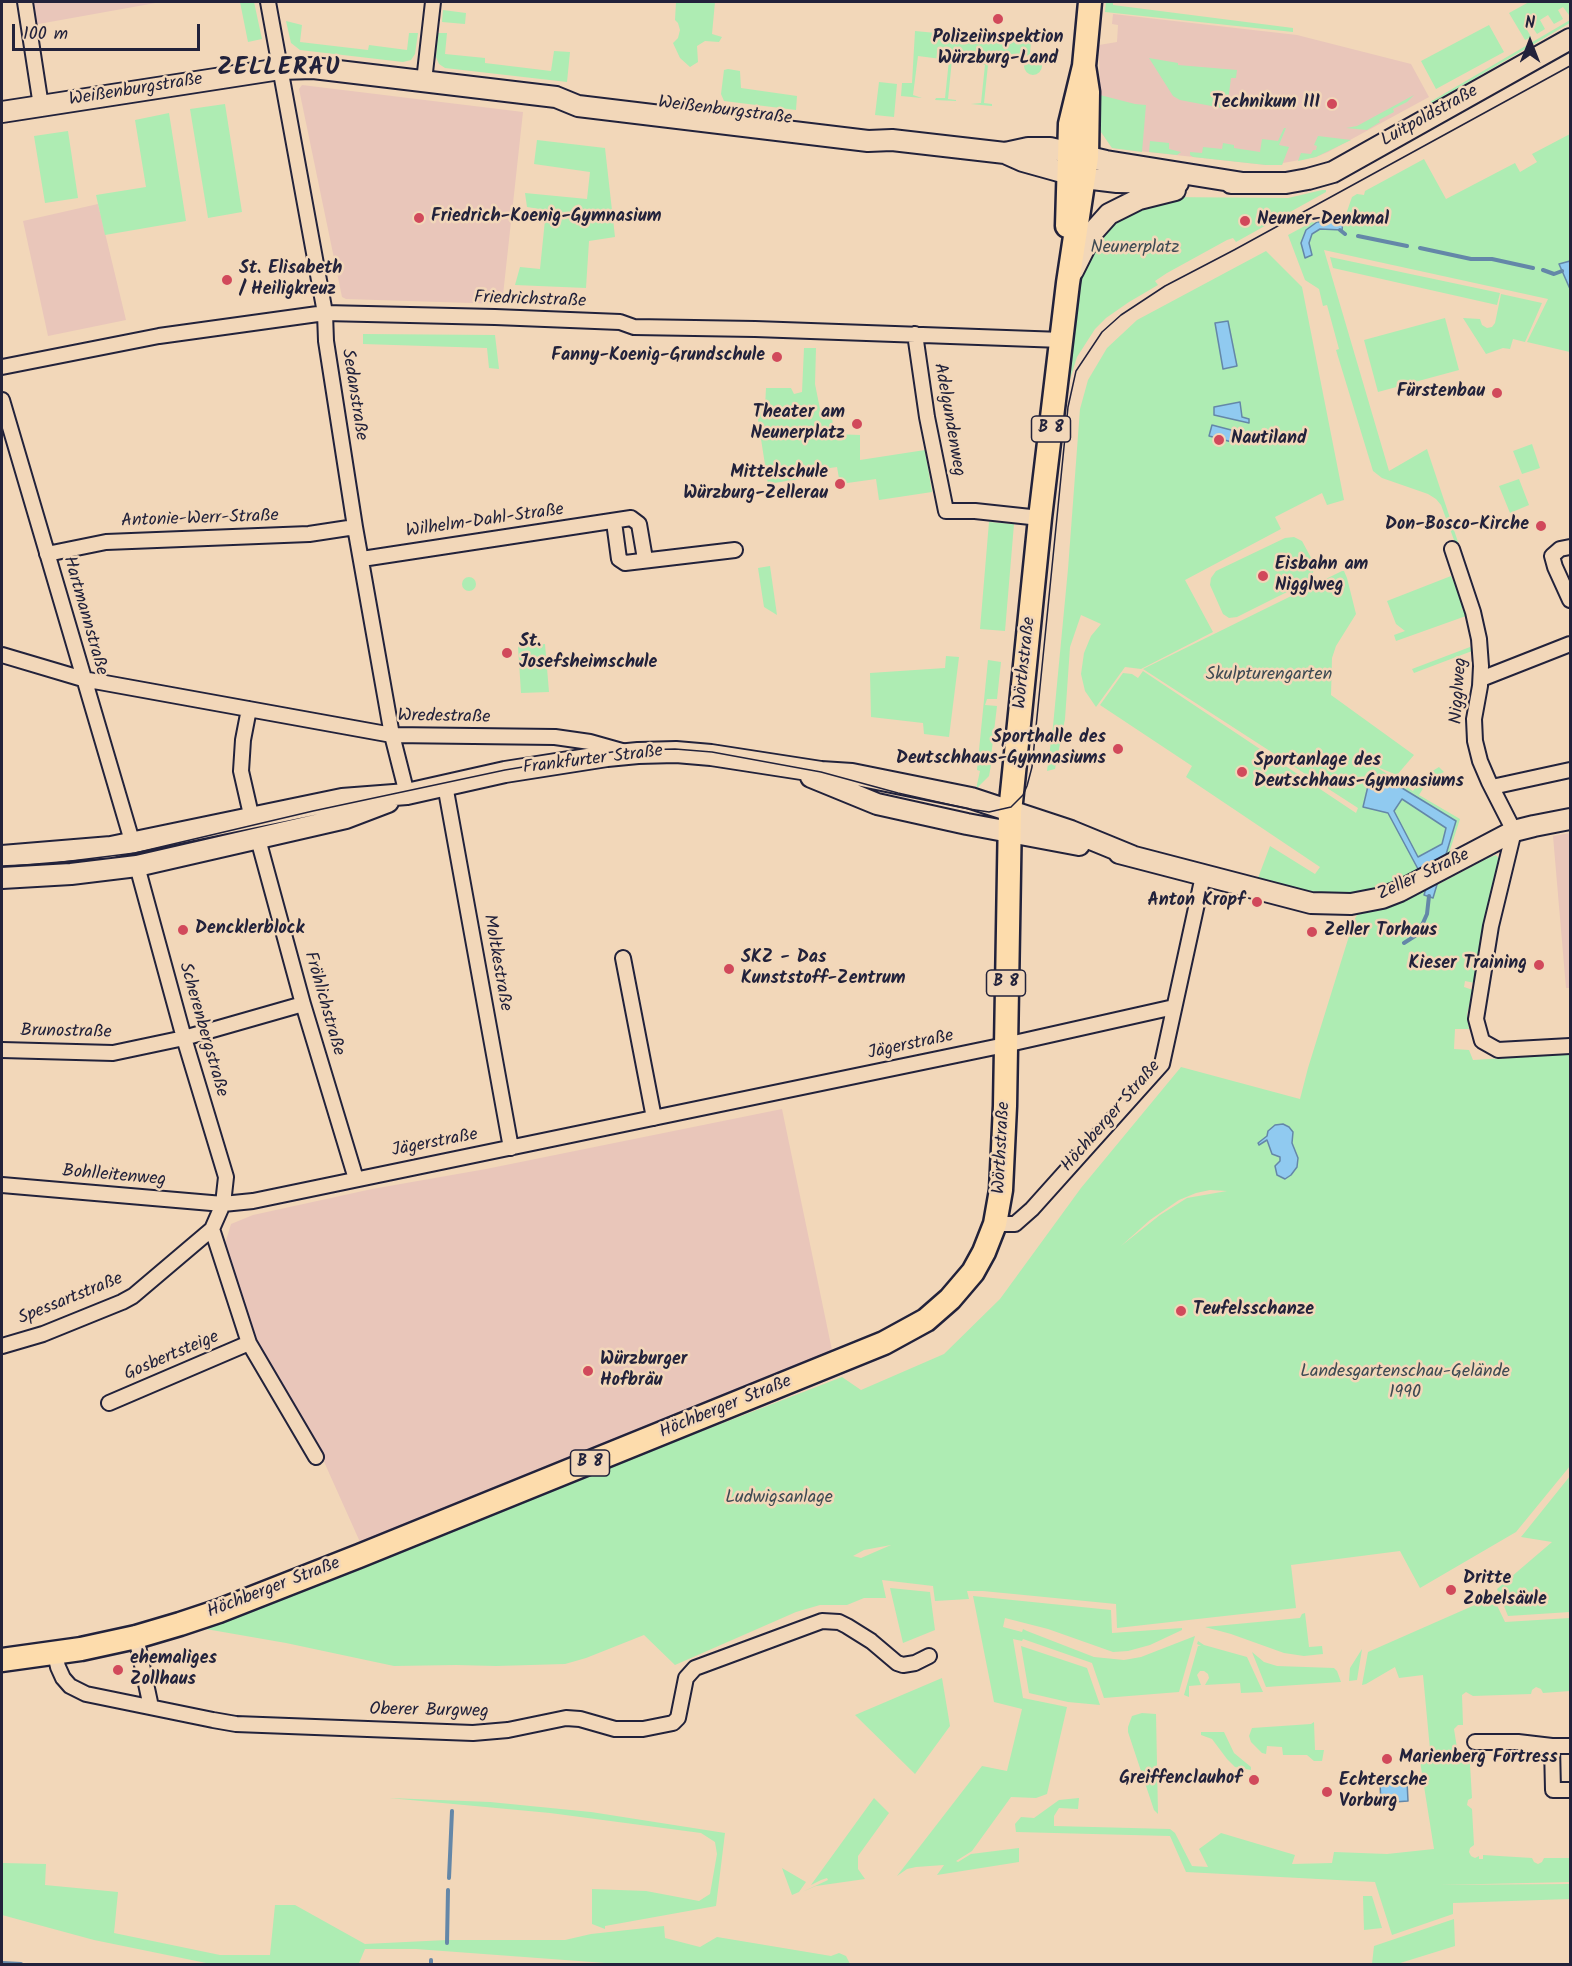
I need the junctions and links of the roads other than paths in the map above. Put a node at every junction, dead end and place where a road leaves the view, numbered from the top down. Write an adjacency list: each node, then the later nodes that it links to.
1 (25, 2): 8 (street)
2 (268, 2): 6 (street, Sedanstraße)
3 (433, 2): 7 (street)
4 (1090, 2): 10 (main road, Wörthstraße)
5 (1570, 39): 11 (street, Luitpoldstraße / B 8)
6 (280, 69): 7 (street, Weißenburgstraße); 8 (street, Weißenburgstraße); 13 (street, Sedanstraße)
7 (424, 81): 10 (street, Weißenburgstraße)
8 (41, 106): 9 (street, Weißenburgstraße)
9 (2, 112)
10 (1076, 165): 11 (street, B 8); 12 (main road, Wörthstraße / B 8)
11 (1243, 183): 12 (street, B 8)
12 (1068, 283): 15 (main road, Wörthstraße / B 8)
13 (325, 313): 14 (street, Friedrichstraße); 16 (street, Friedrichstraße); 20 (street, Sedanstraße)
14 (915, 334): 15 (street, Friedrichstraße); 18 (street, Adelgundenweg)
15 (1062, 340): 18 (main road, Wörthstraße / B 8)
16 (2, 368)
17 (2, 400): 24 (street, Hartmannstraße)
18 (1040, 518): 42 (main road, Wörthstraße / B 8)
19 (614, 522): 25 (street, Wilhelm-Dahl-Straße); 26 (street, Wilhelm-Dahl-Straße); 26 (street)
20 (355, 527): 24 (street, Antonie-Werr-Straße); 25 (street, Sedanstraße)
21 (1570, 547): 27 (street)
22 (1452, 549): 32 (street, Nigglweg)
23 (735, 550): 26 (street)
24 (47, 554): 31 (street, Hartmannstraße)
25 (362, 559): 34 (street, Sedanstraße)
26 (645, 559)
27 (1567, 578): 28 (street)
28 (1570, 600)
29 (1570, 644): 32 (street)
30 (2, 655): 31 (street, Wredestraße)
31 (83, 679): 33 (street, Wredestraße); 45 (street, Hartmannstraße)
32 (1481, 679): 38 (street, Nigglweg)
33 (249, 709): 34 (street, Wredestraße); 40 (street)
34 (392, 735): 35 (street, Wredestraße); 39 (street, Sedanstraße)
35 (638, 753): 37 (street, Frankfurter Straße); 42 (street, Frankfurter Straße)
36 (1570, 770): 38 (street)
37 (445, 785): 39 (street, Frankfurter Straße); 58 (street, Moltkestraße)
38 (1492, 787): 43 (street, Nigglweg)
39 (407, 794): 40 (street, Frankfurter Straße); 44 (street, Frankfurter Straße)
40 (252, 819): 44 (street); 45 (street, Frankfurter Straße)
41 (1570, 819): 43 (street, Zeller Straße)
42 (1010, 822): 48 (street, Frankfurter Straße); 54 (main road, Wörthstraße / B 8)
43 (1514, 831): 48 (street, Zeller Straße); 55 (street)
44 (258, 839): 47 (street, Frankfurter Straße); 51 (street, Fröhlichstraße)
45 (132, 842): 46 (street, Frankfurter Straße); 47 (street)
46 (2, 856)
47 (137, 866): 49 (street, Frankfurter Straße); 53 (street, Scherenbergstraße)
48 (1203, 876): 52 (street, Höchberger Straße)
49 (2, 878)
50 (623, 958): 57 (street)
51 (303, 1004): 53 (street, Brunostraße); 59 (street, Fröhlichstraße)
52 (1174, 1008): 54 (street, Jägerstraße); 62 (street, Höchberger Straße)
53 (184, 1038): 56 (street, Brunostraße); 61 (street, Scherenbergstraße)
54 (1005, 1045): 57 (street, Jägerstraße); 62 (main road, Wörthstraße / B 8)
55 (1570, 1046)
56 (2, 1050)
57 (654, 1118): 58 (street, Jägerstraße)
58 (511, 1148): 59 (street, Jägerstraße)
59 (356, 1179): 61 (street, Jägerstraße)
60 (2, 1185): 61 (street, Bohlleitenweg)
61 (223, 1204): 63 (street, Spessartstraße)
62 (995, 1224): 68 (main road, Höchberger Straße / B 8)
63 (212, 1229): 64 (street, Gosbertsteige); 65 (street, Spessartstraße)
64 (249, 1343): 66 (street, Gosbertsteige); 67 (street, Gosbertsteige)
65 (2, 1346)
66 (109, 1403)
67 (316, 1457)
68 (136, 1637): 69 (main road, Höchberger Straße / B 8); 72 (street)
69 (55, 1654): 71 (main road, Höchberger Straße / B 8); 72 (street, Oberer Burgweg)
70 (929, 1656): 72 (street, Oberer Burgweg)
71 (2, 1660)
72 (151, 1707)
73 (1475, 1742): 74 (street)
74 (1552, 1746): 75 (street); 76 (street)
75 (1570, 1746)
76 (1570, 1790)

